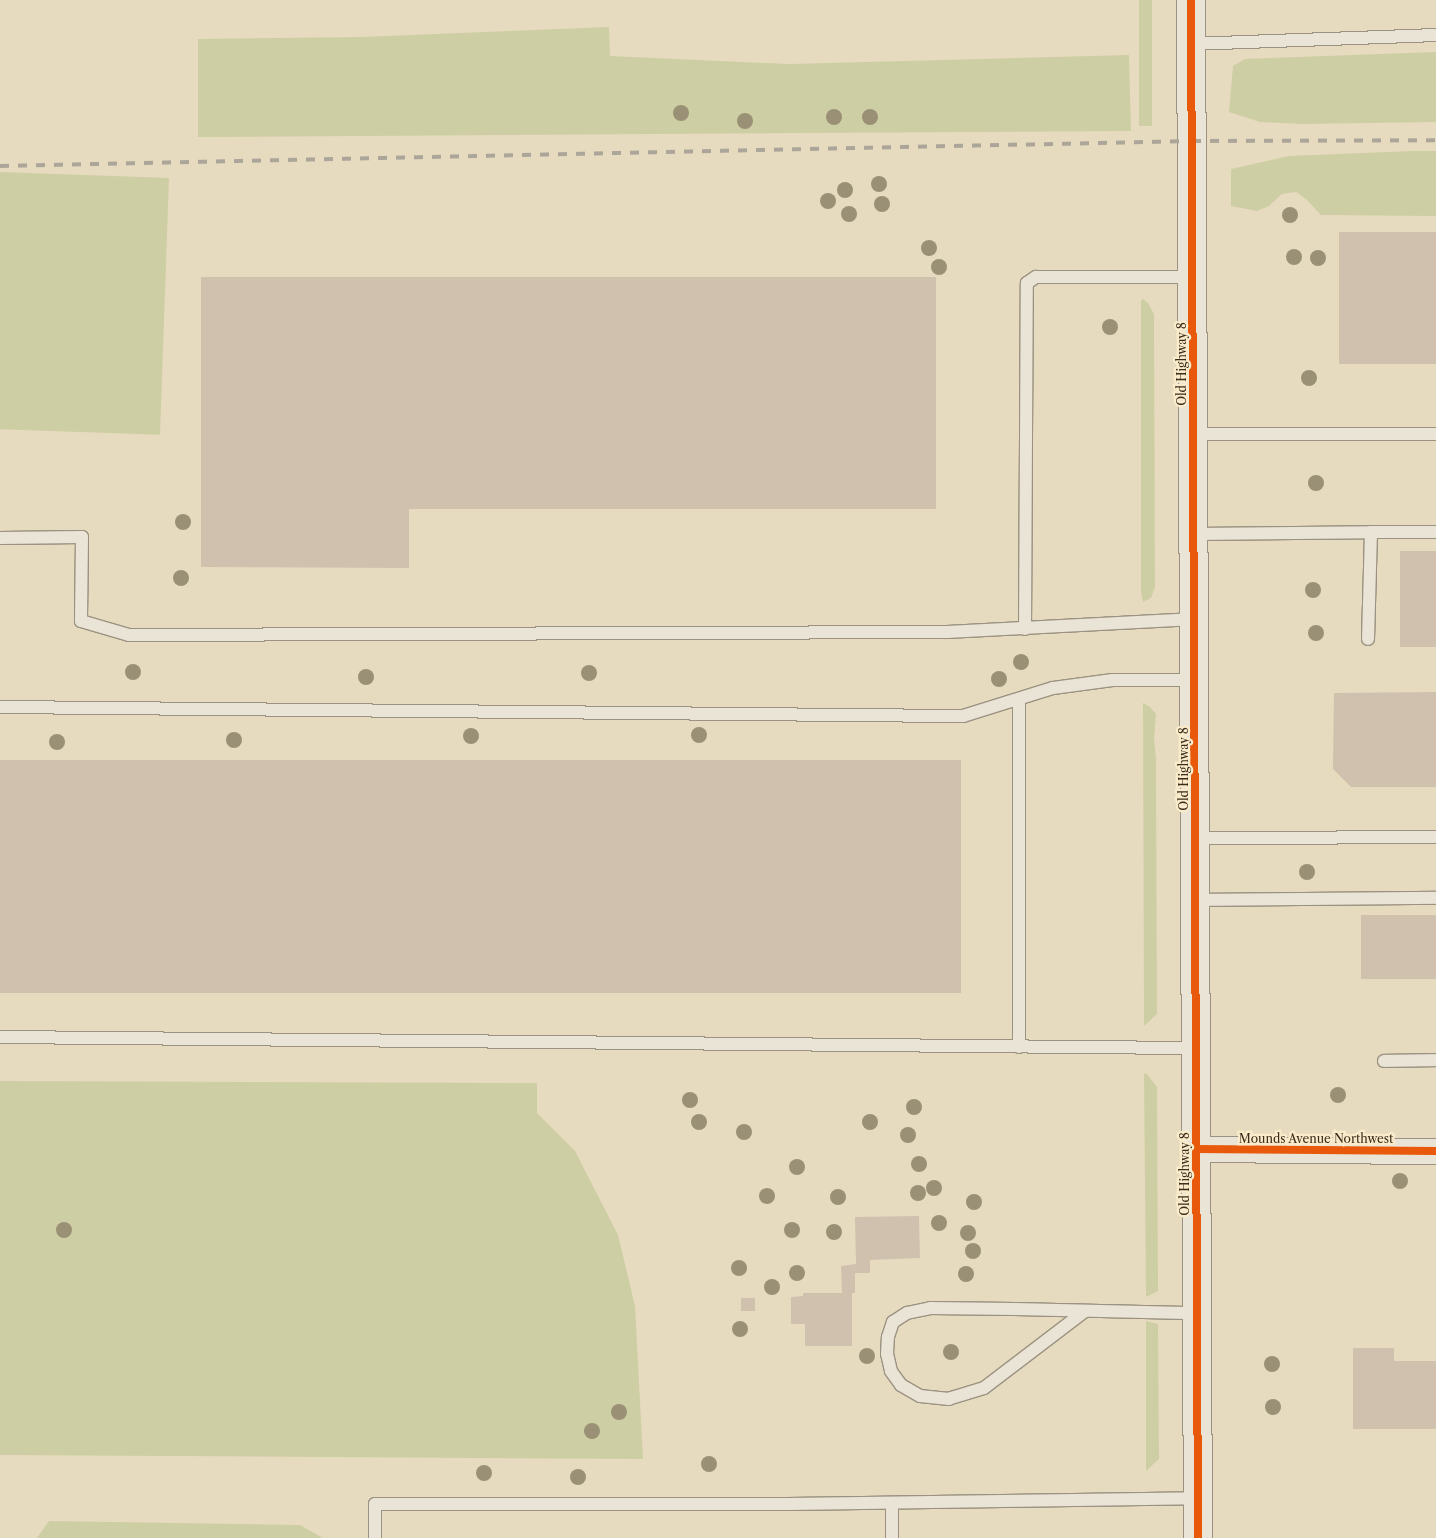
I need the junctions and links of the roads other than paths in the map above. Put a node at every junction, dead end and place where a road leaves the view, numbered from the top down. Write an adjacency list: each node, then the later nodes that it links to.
1 (1190, 0): 3 (street, Old Highway 8)
2 (1436, 35): 3 (lane)
3 (1191, 44): 4 (street, Old Highway 8)
4 (1192, 277): 5 (street, Old Highway 8); 12 (lane)
5 (1194, 434): 6 (lane); 9 (street, Old Highway 8)
6 (1436, 434)
7 (1371, 532): 8 (lane); 9 (lane); 13 (lane)
8 (1436, 532)
9 (1194, 534): 11 (street, Old Highway 8)
10 (0, 538): 12 (lane)
11 (1194, 619): 12 (lane); 14 (street, Old Highway 8)
12 (1025, 629)
13 (1368, 639)
14 (1195, 680): 15 (lane); 17 (street, Old Highway 8)
15 (1018, 700): 16 (lane); 22 (lane)
16 (0, 707)
17 (1196, 838): 18 (lane); 20 (street, Old Highway 8)
18 (1436, 838)
19 (1436, 898): 20 (lane)
20 (1196, 900): 23 (street, Old Highway 8)
21 (0, 1037): 22 (lane)
22 (1019, 1047): 23 (lane)
23 (1197, 1048): 26 (street, Old Highway 8)
24 (1436, 1060): 25 (lane)
25 (1384, 1061)
26 (1196, 1149): 27 (street, Mounds Avenue Northwest); 29 (street, Old Highway 8)
27 (1436, 1151)
28 (1085, 1310): 28 (lane); 29 (lane)
29 (1197, 1313): 30 (street, Old Highway 8)
30 (1197, 1498): 31 (lane); 34 (street, Old Highway 8)
31 (892, 1503): 32 (lane); 33 (lane)
32 (375, 1538)
33 (892, 1538)
34 (1198, 1538)

